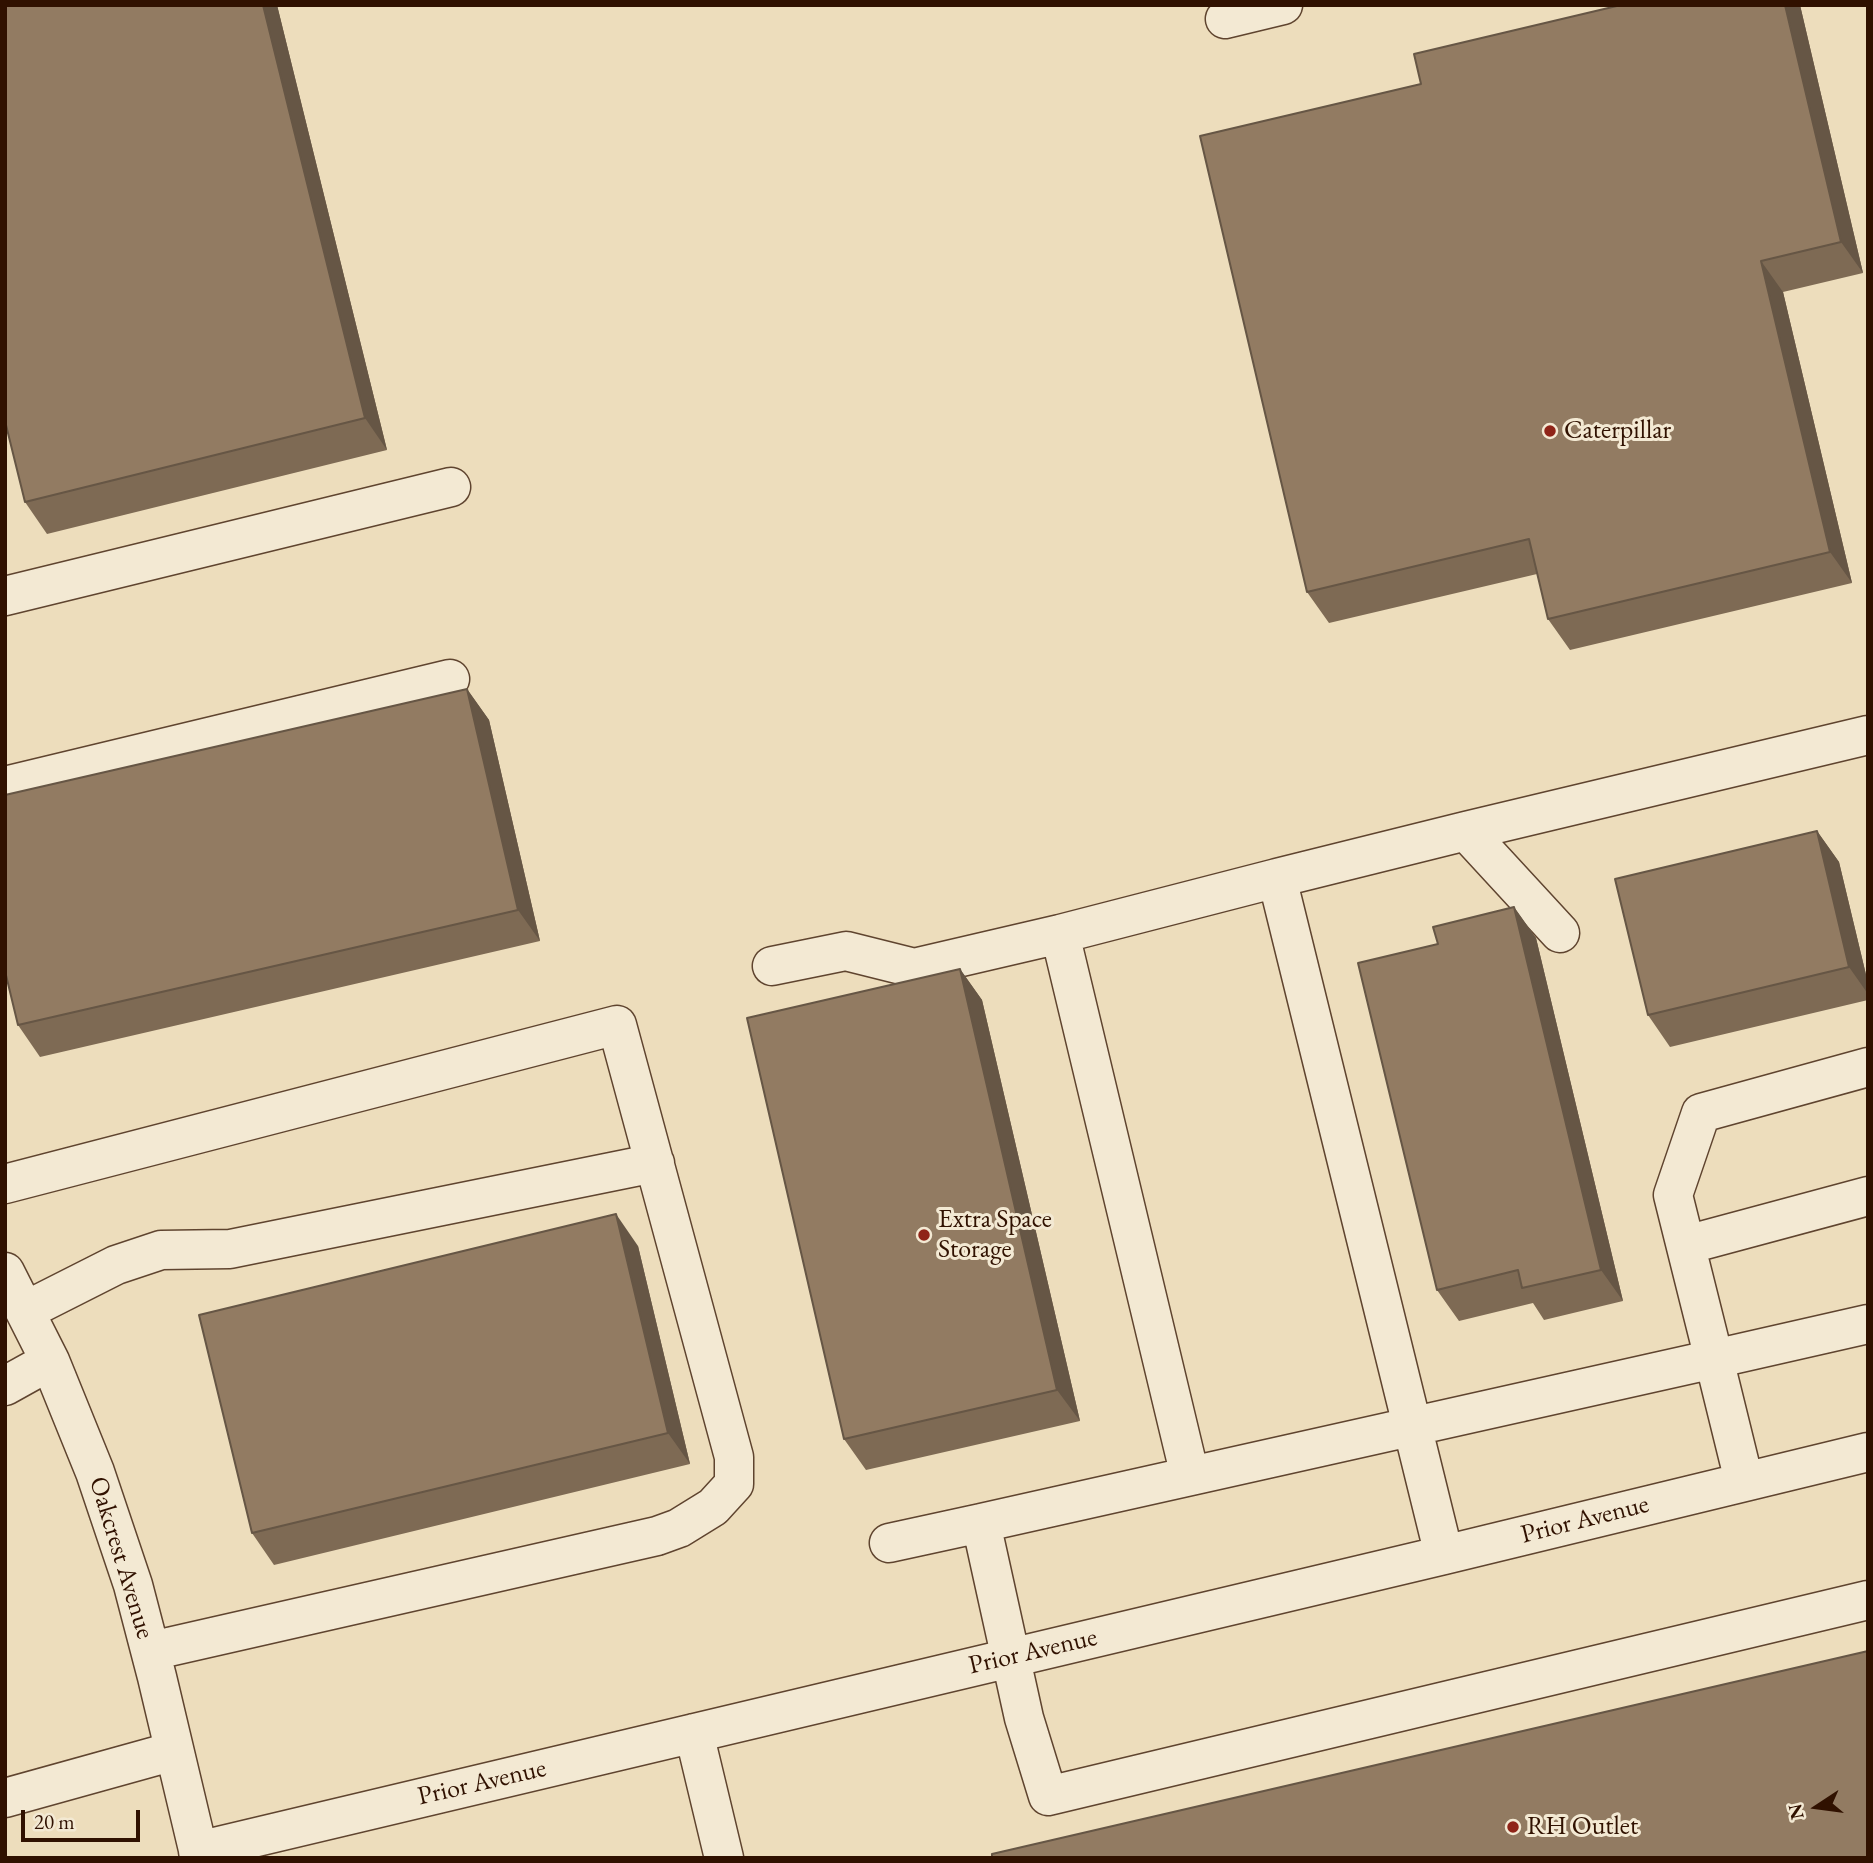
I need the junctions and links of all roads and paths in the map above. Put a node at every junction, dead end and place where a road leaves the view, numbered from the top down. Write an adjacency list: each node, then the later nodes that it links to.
1 (1283, 5): 2 (street)
2 (1226, 19)
3 (451, 487): 4 (street)
4 (5, 596)
5 (450, 679): 7 (street)
6 (1868, 735): 8 (street)
7 (5, 786)
8 (1466, 831): 9 (street); 10 (street)
9 (1277, 878): 11 (street); 24 (street)
10 (1560, 933)
11 (1060, 934): 12 (street); 26 (street)
12 (772, 966)
13 (1868, 1067): 17 (street)
14 (655, 1163): 15 (street); 19 (street); 32 (street)
15 (5, 1184)
16 (1868, 1196): 17 (street)
17 (1686, 1245): 21 (street)
18 (5, 1272): 19 (street, Oakcrest Avenue)
19 (25, 1311): 22 (street, Oakcrest Avenue)
20 (1868, 1324): 21 (street)
21 (1714, 1359): 24 (street); 27 (street)
22 (50, 1361): 23 (street); 32 (street, Oakcrest Avenue)
23 (5, 1386)
24 (1412, 1427): 26 (street); 30 (street)
25 (1868, 1452): 27 (street, Prior Avenue)
26 (1190, 1476): 28 (street)
27 (1744, 1481): 30 (street, Prior Avenue)
28 (981, 1523): 29 (street); 33 (street)
29 (889, 1543)
30 (1444, 1555): 33 (street, Prior Avenue)
31 (1868, 1600): 33 (street)
32 (151, 1651): 35 (street, Oakcrest Avenue)
33 (1011, 1657): 34 (street, Prior Avenue)
34 (694, 1733): 37 (street, Prior Avenue); 38 (street)
35 (174, 1751): 36 (street); 37 (street, Oakcrest Avenue)
36 (5, 1798)
37 (199, 1854)
38 (724, 1858)

